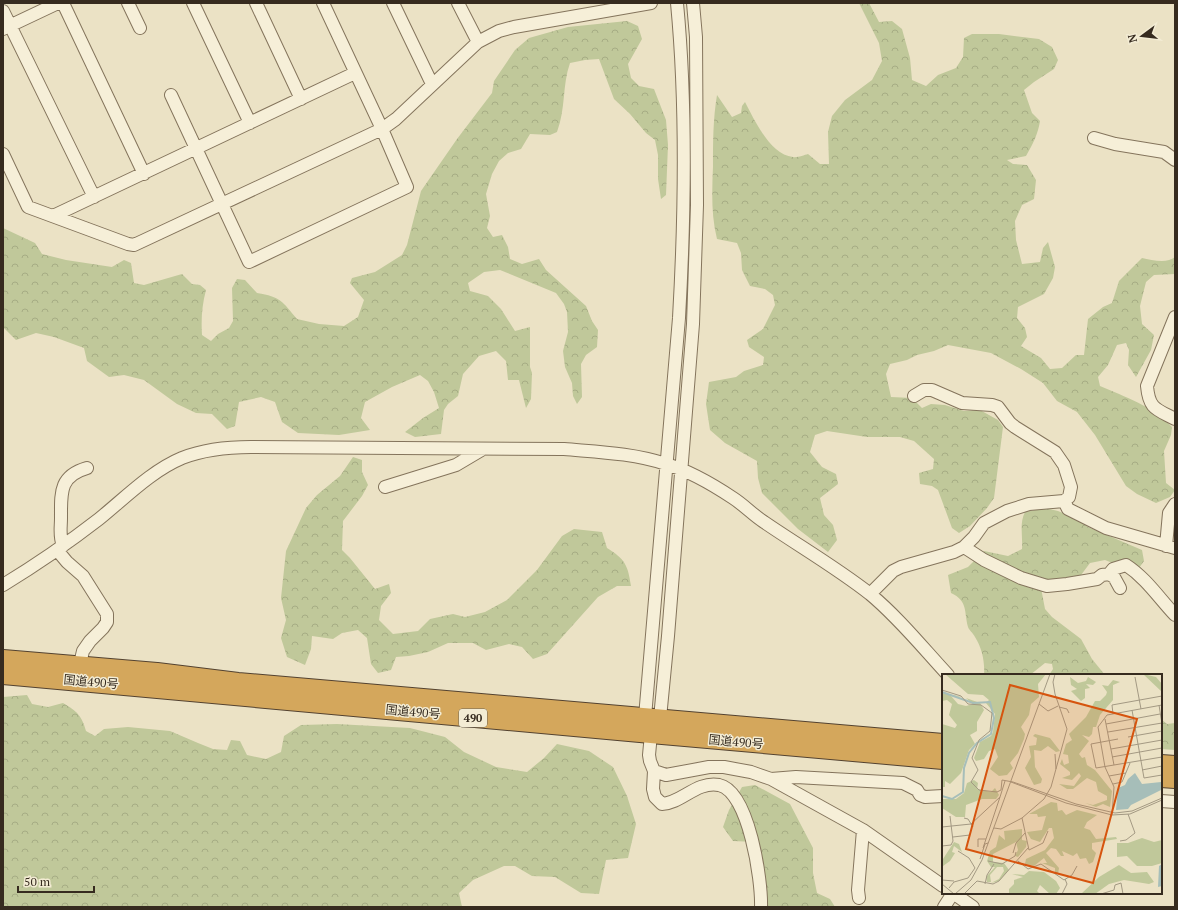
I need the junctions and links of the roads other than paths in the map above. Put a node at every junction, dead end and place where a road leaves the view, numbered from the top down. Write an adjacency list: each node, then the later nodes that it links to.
1 (58, 3): 13 (street)
2 (63, 3): 27 (street)
3 (128, 3): 14 (street)
4 (193, 3): 20 (street)
5 (256, 3): 19 (street)
6 (323, 3): 16 (street)
7 (393, 3): 17 (street)
8 (458, 3): 15 (street)
9 (651, 3): 15 (street)
10 (677, 3): 35 (street)
11 (693, 3): 37 (street)
12 (3, 11): 13 (street)
13 (6, 28): 28 (street)
14 (140, 28)
15 (478, 42): 17 (street)
16 (355, 73): 19 (street); 21 (street)
17 (432, 84): 21 (street)
18 (171, 95): 23 (street)
19 (301, 99): 20 (street)
20 (250, 122): 23 (street)
21 (382, 129): 29 (street); 29 (street)
22 (1094, 138): 25 (street)
23 (196, 148): 27 (street); 29 (street)
24 (3, 154): 26 (street)
25 (1175, 160)
26 (6, 169): 30 (street)
27 (144, 174): 28 (street)
28 (94, 197): 30 (street)
29 (222, 205): 30 (street)
30 (53, 216)
31 (1175, 317): 33 (street)
32 (914, 396): 39 (street)
33 (1175, 419)
34 (484, 449): 35 (street); 38 (street); 43 (street)
35 (666, 463): 37 (street); 53 (street)
36 (87, 468): 43 (street)
37 (682, 469): 47 (street); 53 (street)
38 (385, 487)
39 (1064, 501): 41 (street); 42 (street)
40 (1175, 504): 42 (street)
41 (964, 547): 44 (street); 47 (street)
42 (1171, 547)
43 (60, 548): 45 (street); 50 (street)
44 (1110, 574): 46 (street); 48 (street)
45 (3, 585)
46 (1120, 588)
47 (870, 594): 51 (street)
48 (1175, 615)
49 (3, 659): 50 (highway, 国道490号 / 490)
50 (78, 673): 52 (highway, 国道490号 / 490); 53 (highway, 国道490号 / 490); 54 (highway, 国道490号 / 490)
51 (947, 674)
52 (3, 675)
53 (653, 718): 54 (street); 55 (highway, 国道490号 / 490)
54 (651, 734): 56 (highway, 国道490号 / 490); 59 (street)
55 (942, 743)
56 (942, 760)
57 (1162, 764): 58 (highway)
58 (1175, 765)
59 (654, 771): 60 (street); 71 (street)
60 (771, 778): 63 (street); 66 (street)
61 (1162, 778): 62 (highway)
62 (1175, 779)
63 (942, 796)
64 (1162, 800): 65 (street)
65 (1175, 802)
66 (863, 830): 67 (street); 70 (street)
67 (942, 885)
68 (952, 894): 72 (street)
69 (954, 894): 73 (street)
70 (859, 898)
71 (761, 907)
72 (944, 907)
73 (973, 907)

